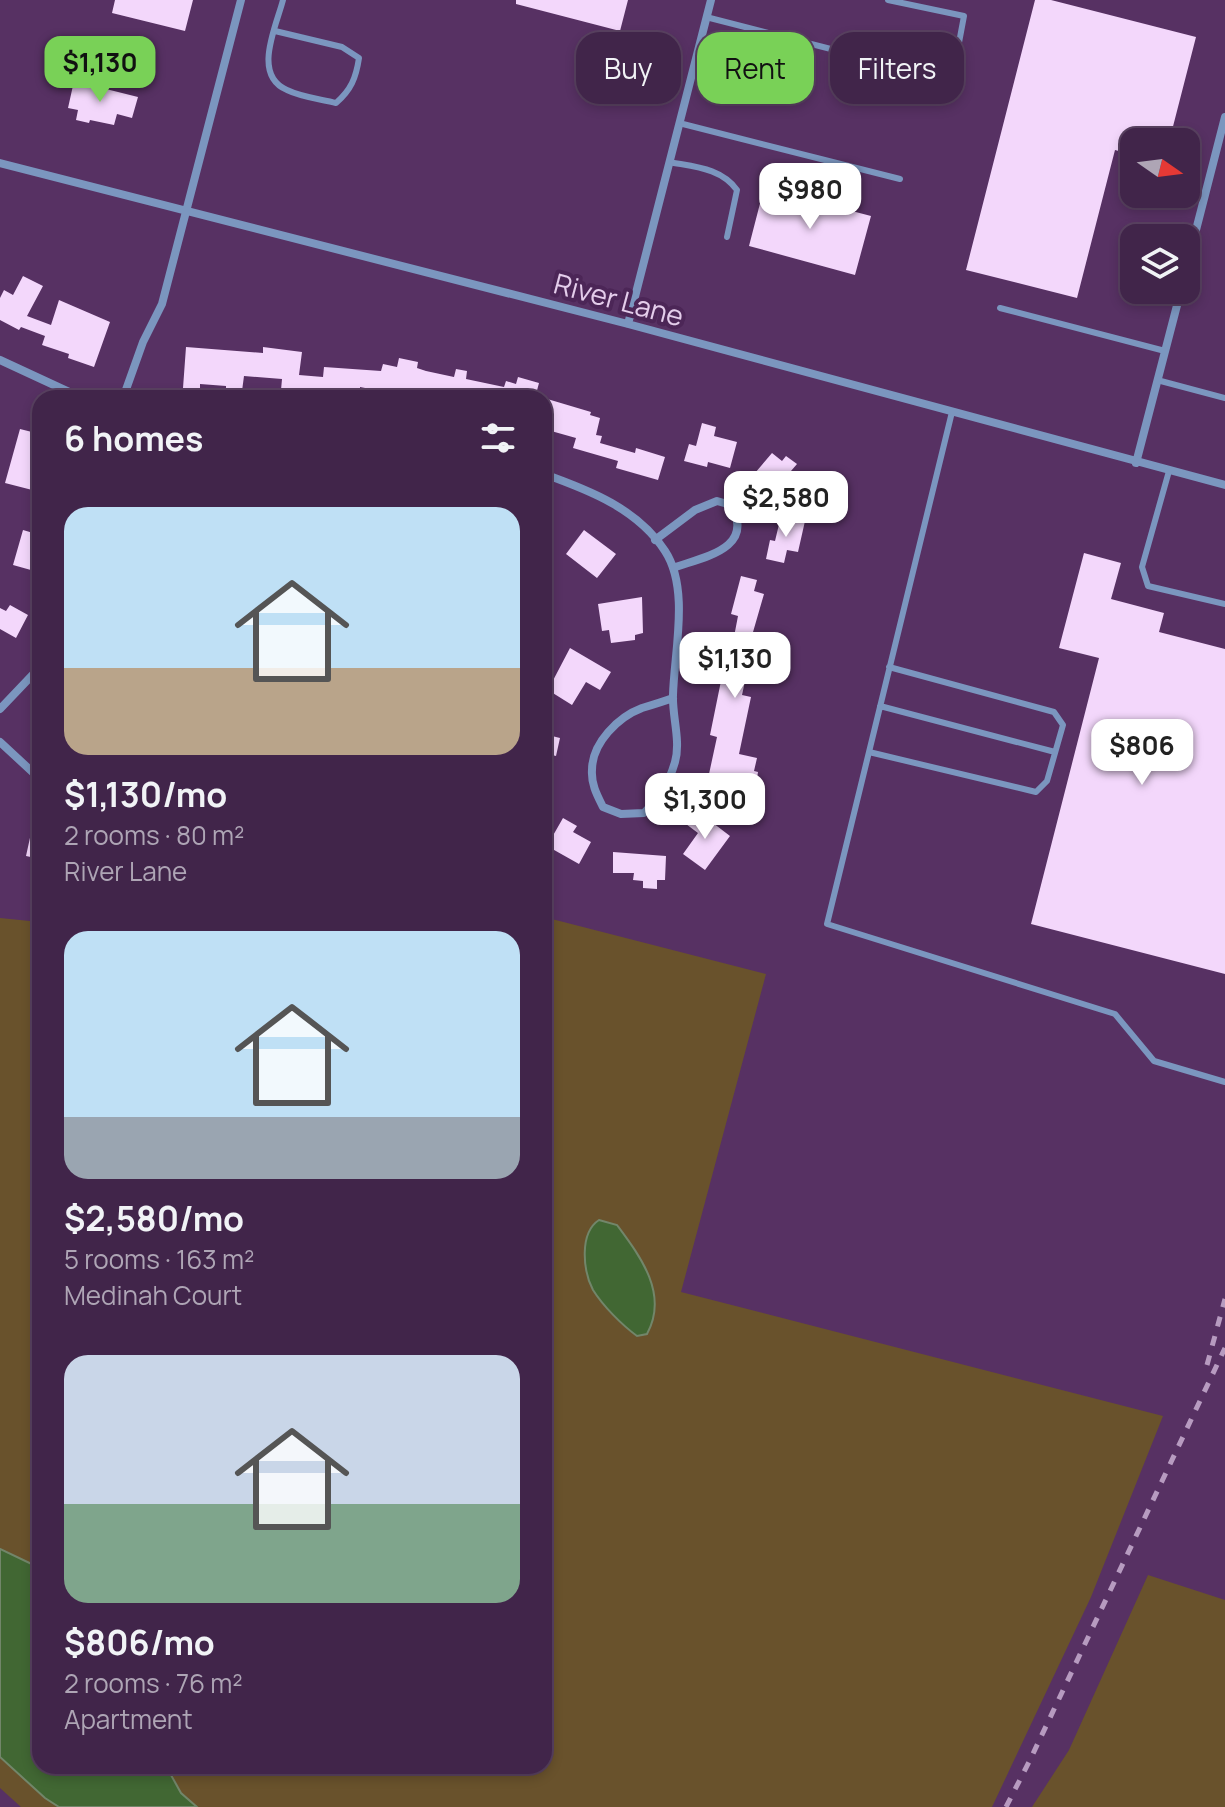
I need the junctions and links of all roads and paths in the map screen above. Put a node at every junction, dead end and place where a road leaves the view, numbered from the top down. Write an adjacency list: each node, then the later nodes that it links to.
1 (241, 0): 12 (street)
2 (283, 0): 6 (lane)
3 (711, 0): 5 (street)
4 (888, 0): 5 (lane)
5 (706, 17): 8 (street)
6 (275, 31): 6 (lane)
7 (1225, 117): 13 (street)
8 (679, 123): 9 (street); 11 (lane)
9 (669, 162): 14 (lane); 17 (street)
10 (0, 163): 12 (street, River Lane)
11 (900, 179)
12 (188, 209): 17 (street, River Lane); 22 (street)
13 (1198, 224)
14 (727, 237)
15 (1177, 304): 18 (street)
16 (1000, 308): 18 (lane)
17 (628, 324): 24 (street, River Lane)
18 (1165, 351): 20 (street)
19 (0, 360): 21 (street)
20 (1157, 380): 23 (lane); 25 (street)
21 (65, 390)
22 (126, 390)
23 (1225, 398)
24 (952, 412): 25 (street, River Lane); 32 (lane)
25 (1136, 463): 26 (street, River Lane)
26 (1169, 471): 28 (street, River Lane); 31 (lane)
27 (552, 477): 29 (street)
28 (1225, 485)
29 (655, 540): 30 (street); 30 (street)
30 (673, 568): 34 (street)
31 (1225, 604)
32 (889, 667): 35 (lane); 39 (lane)
33 (32, 679): 36 (street)
34 (673, 698): 34 (street)
35 (880, 706): 38 (lane); 39 (lane)
36 (0, 709)
37 (0, 742): 40 (street)
38 (869, 752): 39 (lane); 41 (lane)
39 (1055, 752)
40 (32, 772)
41 (1225, 1082)

